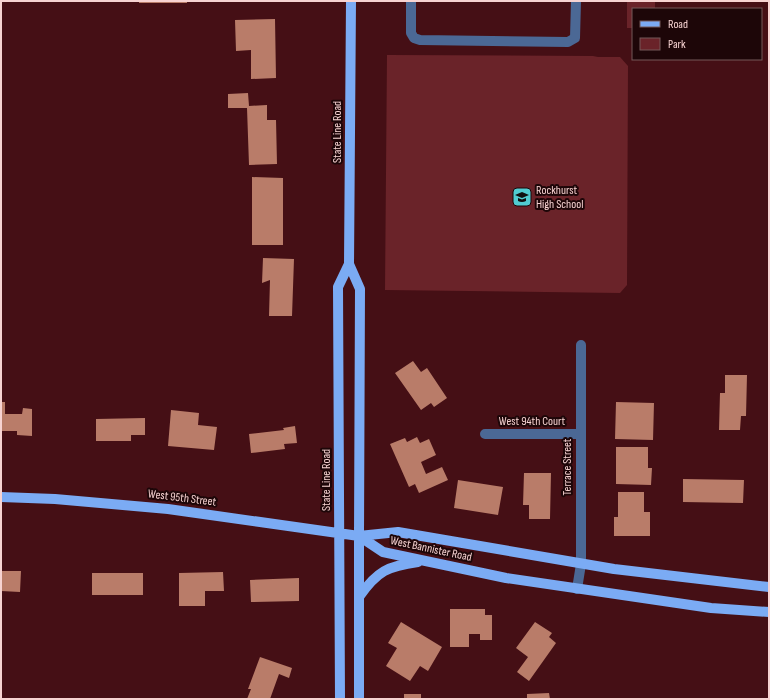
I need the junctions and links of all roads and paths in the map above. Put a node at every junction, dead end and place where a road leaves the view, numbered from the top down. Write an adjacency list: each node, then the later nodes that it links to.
1 (351, 1): 4 (main road, State Line Road)
2 (411, 1): 3 (street)
3 (576, 1)
4 (349, 264): 9 (main road, State Line Road); 10 (main road, State Line Road)
5 (581, 345): 7 (street, Terrace Street)
6 (485, 434): 7 (street, West 94th Court)
7 (580, 434): 12 (street, Terrace Street)
8 (1, 497): 9 (main road, West 95th Street)
9 (339, 532): 10 (main road, West 95th Street); 17 (main road, State Line Road)
10 (359, 536): 11 (main road, West Bannister Road); 12 (main road, West Bannister Road); 15 (main road, State Line Road)
11 (428, 562): 14 (main road, West Bannister Road); 15 (main road)
12 (581, 564): 13 (main road, West Bannister Road); 14 (street, Terrace Street)
13 (769, 587)
14 (577, 589): 16 (main road, West Bannister Road)
15 (359, 597): 18 (main road, State Line Road)
16 (769, 612)
17 (340, 699)
18 (360, 699)

